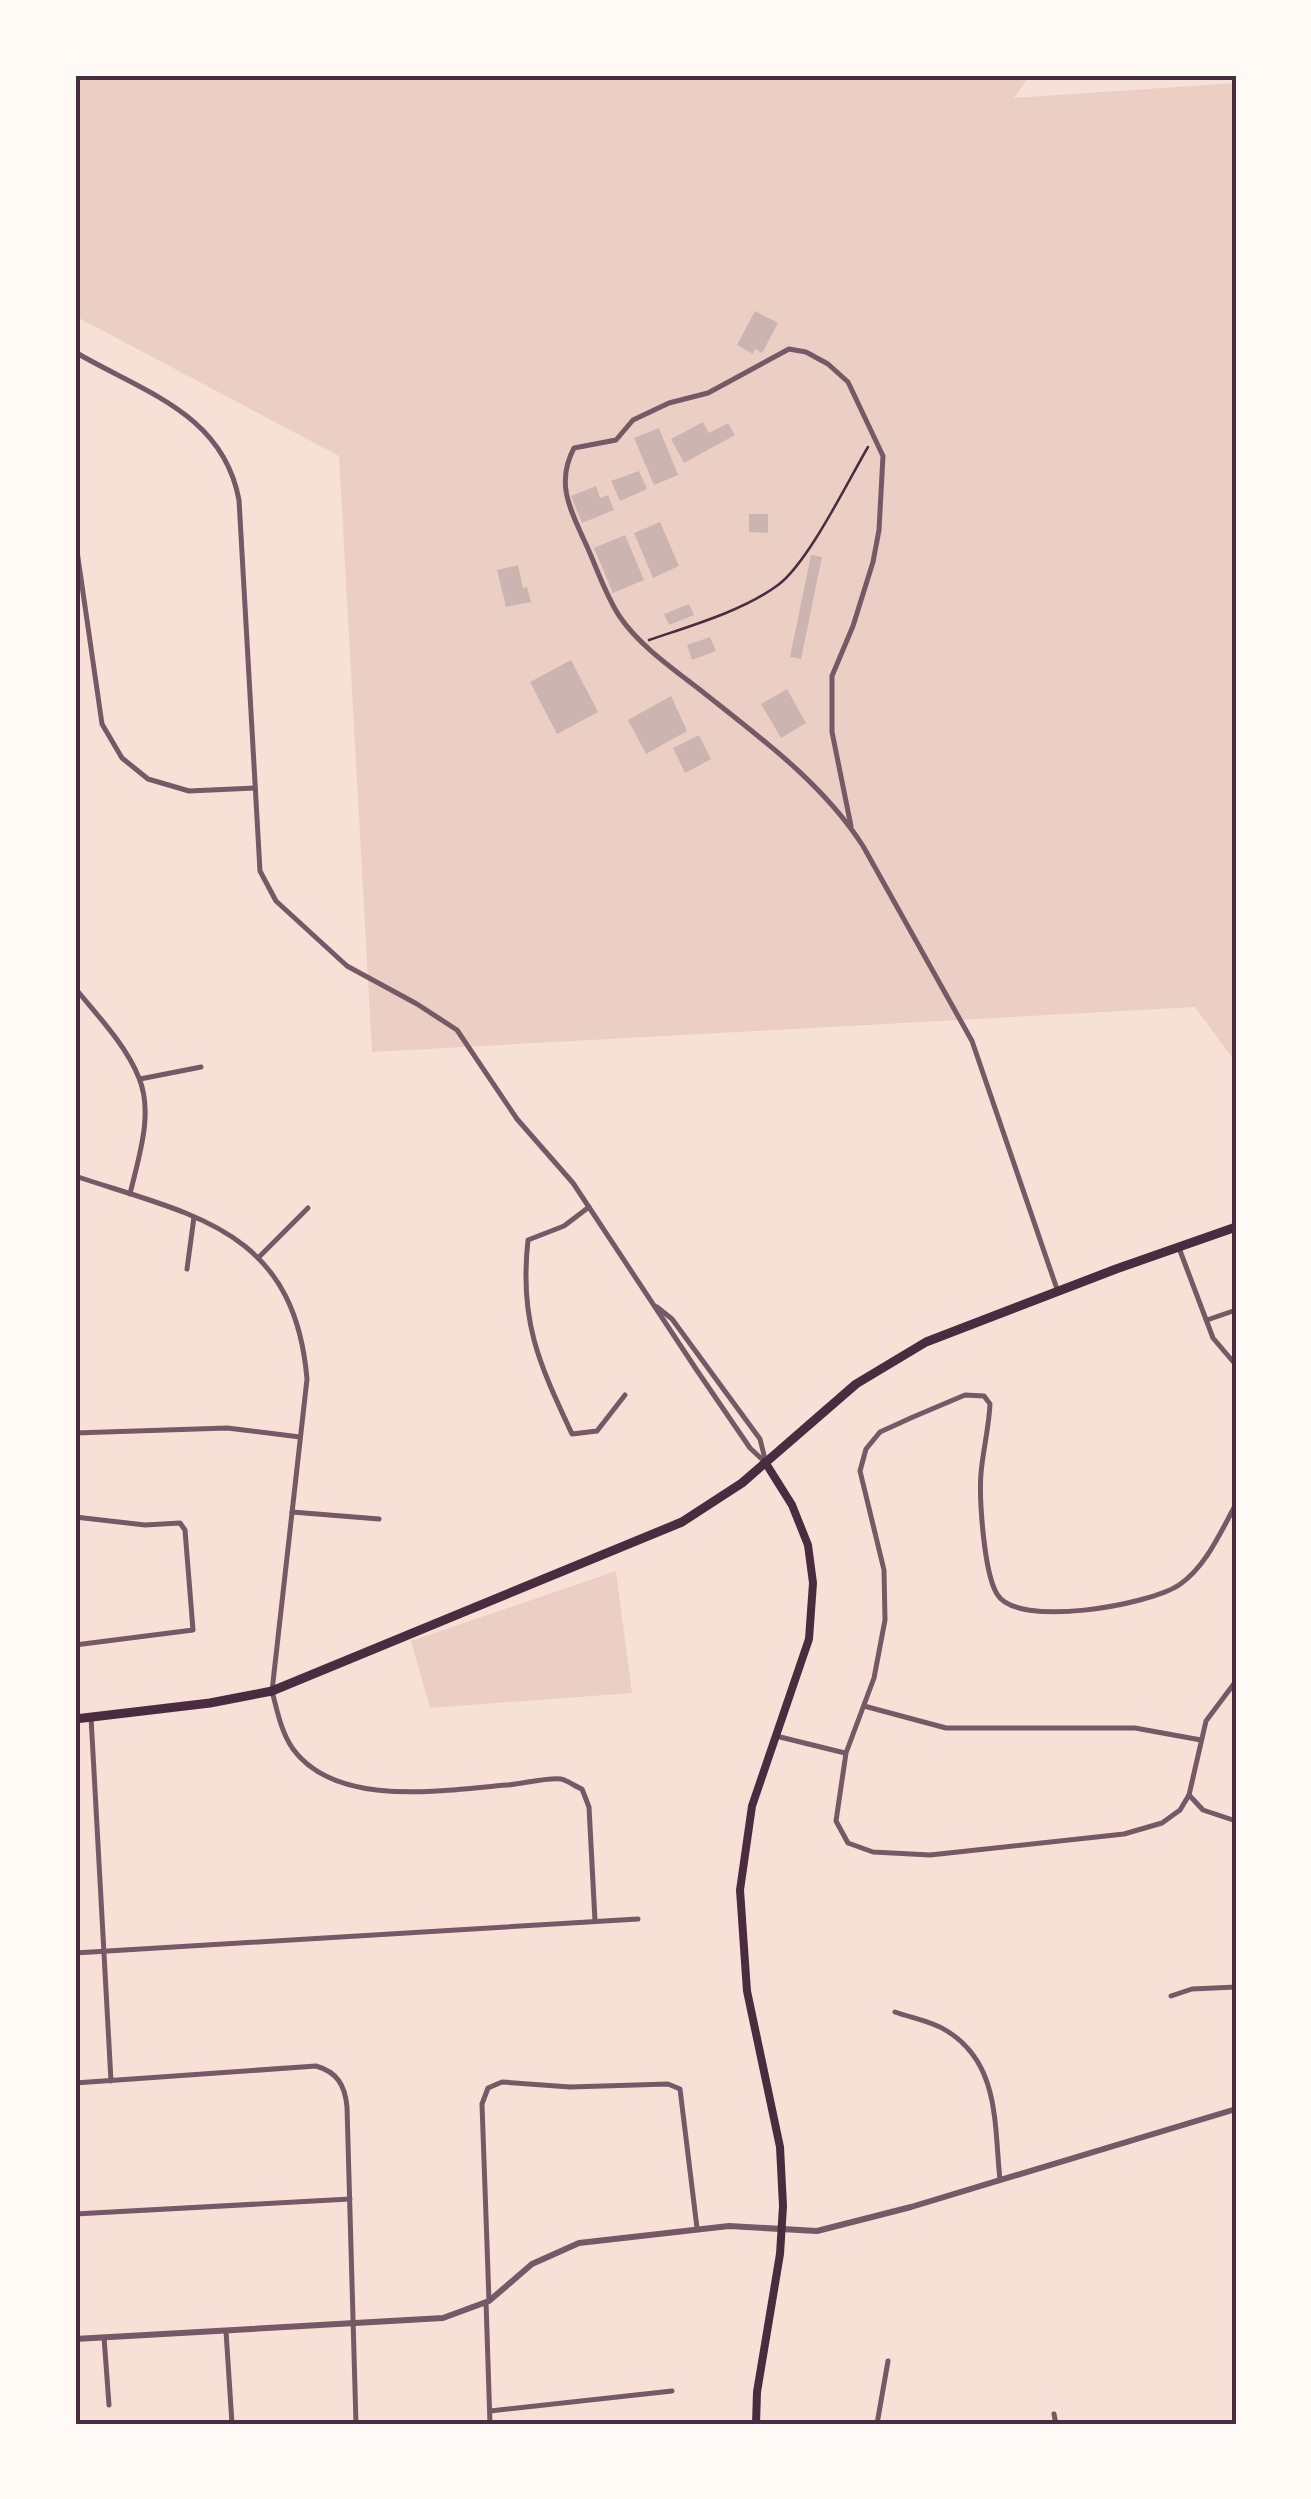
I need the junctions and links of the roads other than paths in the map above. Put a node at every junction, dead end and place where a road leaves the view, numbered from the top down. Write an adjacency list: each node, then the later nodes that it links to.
1 (75, 352): 3 (street)
2 (75, 538): 3 (street)
3 (255, 788): 10 (street)
4 (851, 826): 4 (street); 17 (street)
5 (75, 988): 7 (street)
6 (201, 1067): 7 (street)
7 (140, 1079): 9 (street)
8 (75, 1176): 9 (street)
9 (130, 1194): 12 (street)
10 (589, 1206): 18 (street); 22 (street)
11 (308, 1208): 15 (street)
12 (194, 1217): 15 (street); 16 (street)
13 (1236, 1227): 14 (main road)
14 (1180, 1248): 17 (main road); 20 (street)
15 (259, 1257): 24 (street)
16 (188, 1269)
17 (1058, 1292): 25 (main road)
18 (655, 1305): 25 (street); 25 (street)
19 (1236, 1310): 20 (street)
20 (1207, 1320): 21 (street)
21 (1236, 1364)
22 (625, 1396)
23 (75, 1433): 24 (street)
24 (300, 1438): 27 (street)
25 (766, 1462): 34 (main road); 38 (main road)
26 (1236, 1504): 29 (street)
27 (292, 1512): 30 (street); 34 (street)
28 (75, 1516): 32 (street)
29 (1229, 1517): 31 (street); 35 (street)
30 (379, 1520)
31 (1236, 1524)
32 (75, 1645)
33 (1236, 1682): 39 (street)
34 (272, 1691): 36 (main road); 44 (street)
35 (864, 1706): 39 (street); 40 (street)
36 (92, 1717): 37 (main road); 45 (street)
37 (75, 1719)
38 (776, 1736): 40 (street); 57 (main road)
39 (1201, 1740): 41 (street)
40 (846, 1754): 41 (street)
41 (1188, 1795): 42 (street)
42 (1236, 1821)
43 (638, 1919): 44 (street)
44 (595, 1921): 45 (street)
45 (104, 1952): 46 (street); 50 (street)
46 (75, 1953)
47 (1236, 1987): 48 (street)
48 (1172, 1996)
49 (895, 2012): 53 (street)
50 (110, 2082): 51 (street); 54 (street)
51 (75, 2083)
52 (1236, 2109): 53 (street)
53 (1000, 2180): 57 (street)
54 (350, 2199): 55 (street); 59 (street)
55 (75, 2214)
56 (697, 2228): 57 (street); 58 (street); 58 (street)
57 (782, 2230): 71 (main road)
58 (488, 2302): 59 (street); 66 (street)
59 (354, 2324): 60 (street); 69 (street)
60 (226, 2331): 61 (street); 68 (street)
61 (104, 2337): 62 (street); 65 (street)
62 (75, 2338)
63 (888, 2361): 72 (street)
64 (672, 2391): 66 (street)
65 (109, 2404)
66 (490, 2411): 70 (street)
67 (1054, 2414): 73 (street)
68 (232, 2424)
69 (356, 2424)
70 (490, 2424)
71 (756, 2424)
72 (876, 2424)
73 (1056, 2424)

